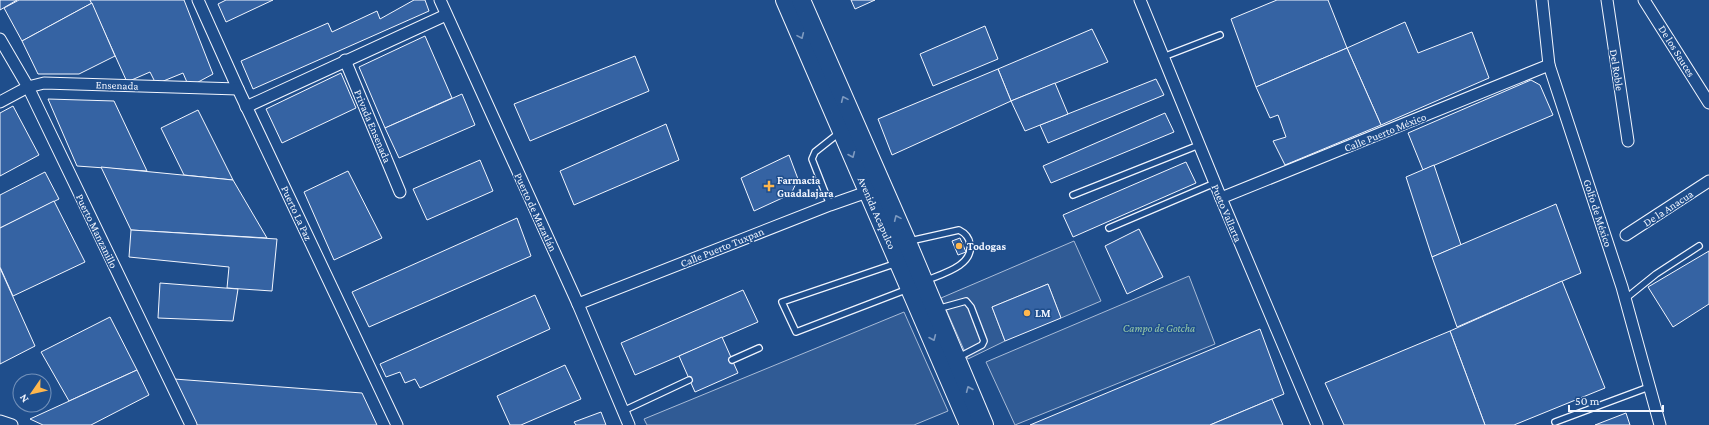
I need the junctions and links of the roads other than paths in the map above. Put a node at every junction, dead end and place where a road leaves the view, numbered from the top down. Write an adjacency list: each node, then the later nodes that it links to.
1 (198, 0): 16 (street, Puerto La Paz)
2 (440, 0): 9 (street, Puerto de Mazatlán)
3 (785, 0): 20 (main road, Avenida Acapulco, one-way to 20)
4 (801, 0): 32 (main road, Avenida Acapulco, one-way to 4)
5 (1140, 0): 12 (street, Pueto Vallarta)
6 (1542, 0): 14 (street, Golfo de México)
7 (1607, 0): 21 (street, Del Roble)
8 (1644, 0): 18 (street, De los Sauces)
9 (446, 15): 13 (street); 37 (street, Puerto de Mazatlán)
10 (1220, 35): 12 (lane)
11 (0, 39): 15 (street, Puerto Manzanillo)
12 (1163, 57): 22 (street, Pueto Vallarta)
13 (345, 60): 19 (street); 25 (street, Privada Ensenada)
14 (1549, 65): 28 (street, Calle Puerto México); 36 (street, Golfo de México)
15 (28, 87): 16 (street, Ensenada); 17 (street, Ensenada); 48 (street, Puerto Manzanillo)
16 (238, 89): 19 (street, Puerto La Paz)
17 (0, 102)
18 (1709, 103)
19 (246, 107): 49 (street, Puerto La Paz)
20 (842, 131): 26 (main road, Avenida Acapulco, one-way to 26); 29 (lane)
21 (1628, 141)
22 (1199, 145): 24 (street, Pueto Vallarta); 27 (lane)
23 (1709, 181): 31 (street, De la Anacua)
24 (1215, 183): 28 (street, Pueto Vallarta); 30 (lane)
25 (400, 192)
26 (868, 192): 29 (street, Calle Puerto Tuxpan); 32 (main road, Avenida Acapulco)
27 (1073, 195)
28 (1221, 198): 53 (street, Pueto Vallarta)
29 (830, 205): 37 (street, Calle Puerto Tuxpan)
30 (1109, 228)
31 (1626, 234)
32 (899, 243): 34 (main road, Avenida Acapulco); 35 (main road, Avenida Acapulco); 35 (lane)
33 (1699, 246): 36 (lane)
34 (898, 262): 35 (main road, Avenida Acapulco); 35 (lane)
35 (917, 285): 38 (main road, Avenida Acapulco)
36 (1625, 299): 43 (street, Golfo de México)
37 (578, 304): 44 (street, Puerto de Mazatlán)
38 (928, 311): 41 (main road, Avenida Acapulco); 41 (lane)
39 (759, 348): 40 (lane)
40 (732, 360)
41 (950, 362): 51 (main road, Avenida Acapulco); 52 (main road, Avenida Acapulco, one-way to 41)
42 (689, 380): 44 (lane)
43 (1649, 388): 46 (lane); 54 (street, Golfo de México)
44 (623, 411): 50 (street, Puerto de Mazatlán)
45 (0, 420): 47 (street)
46 (1555, 422)
47 (12, 425)
48 (191, 425)
49 (397, 425)
50 (629, 425)
51 (969, 425)
52 (984, 425)
53 (1317, 425)
54 (1660, 425)

